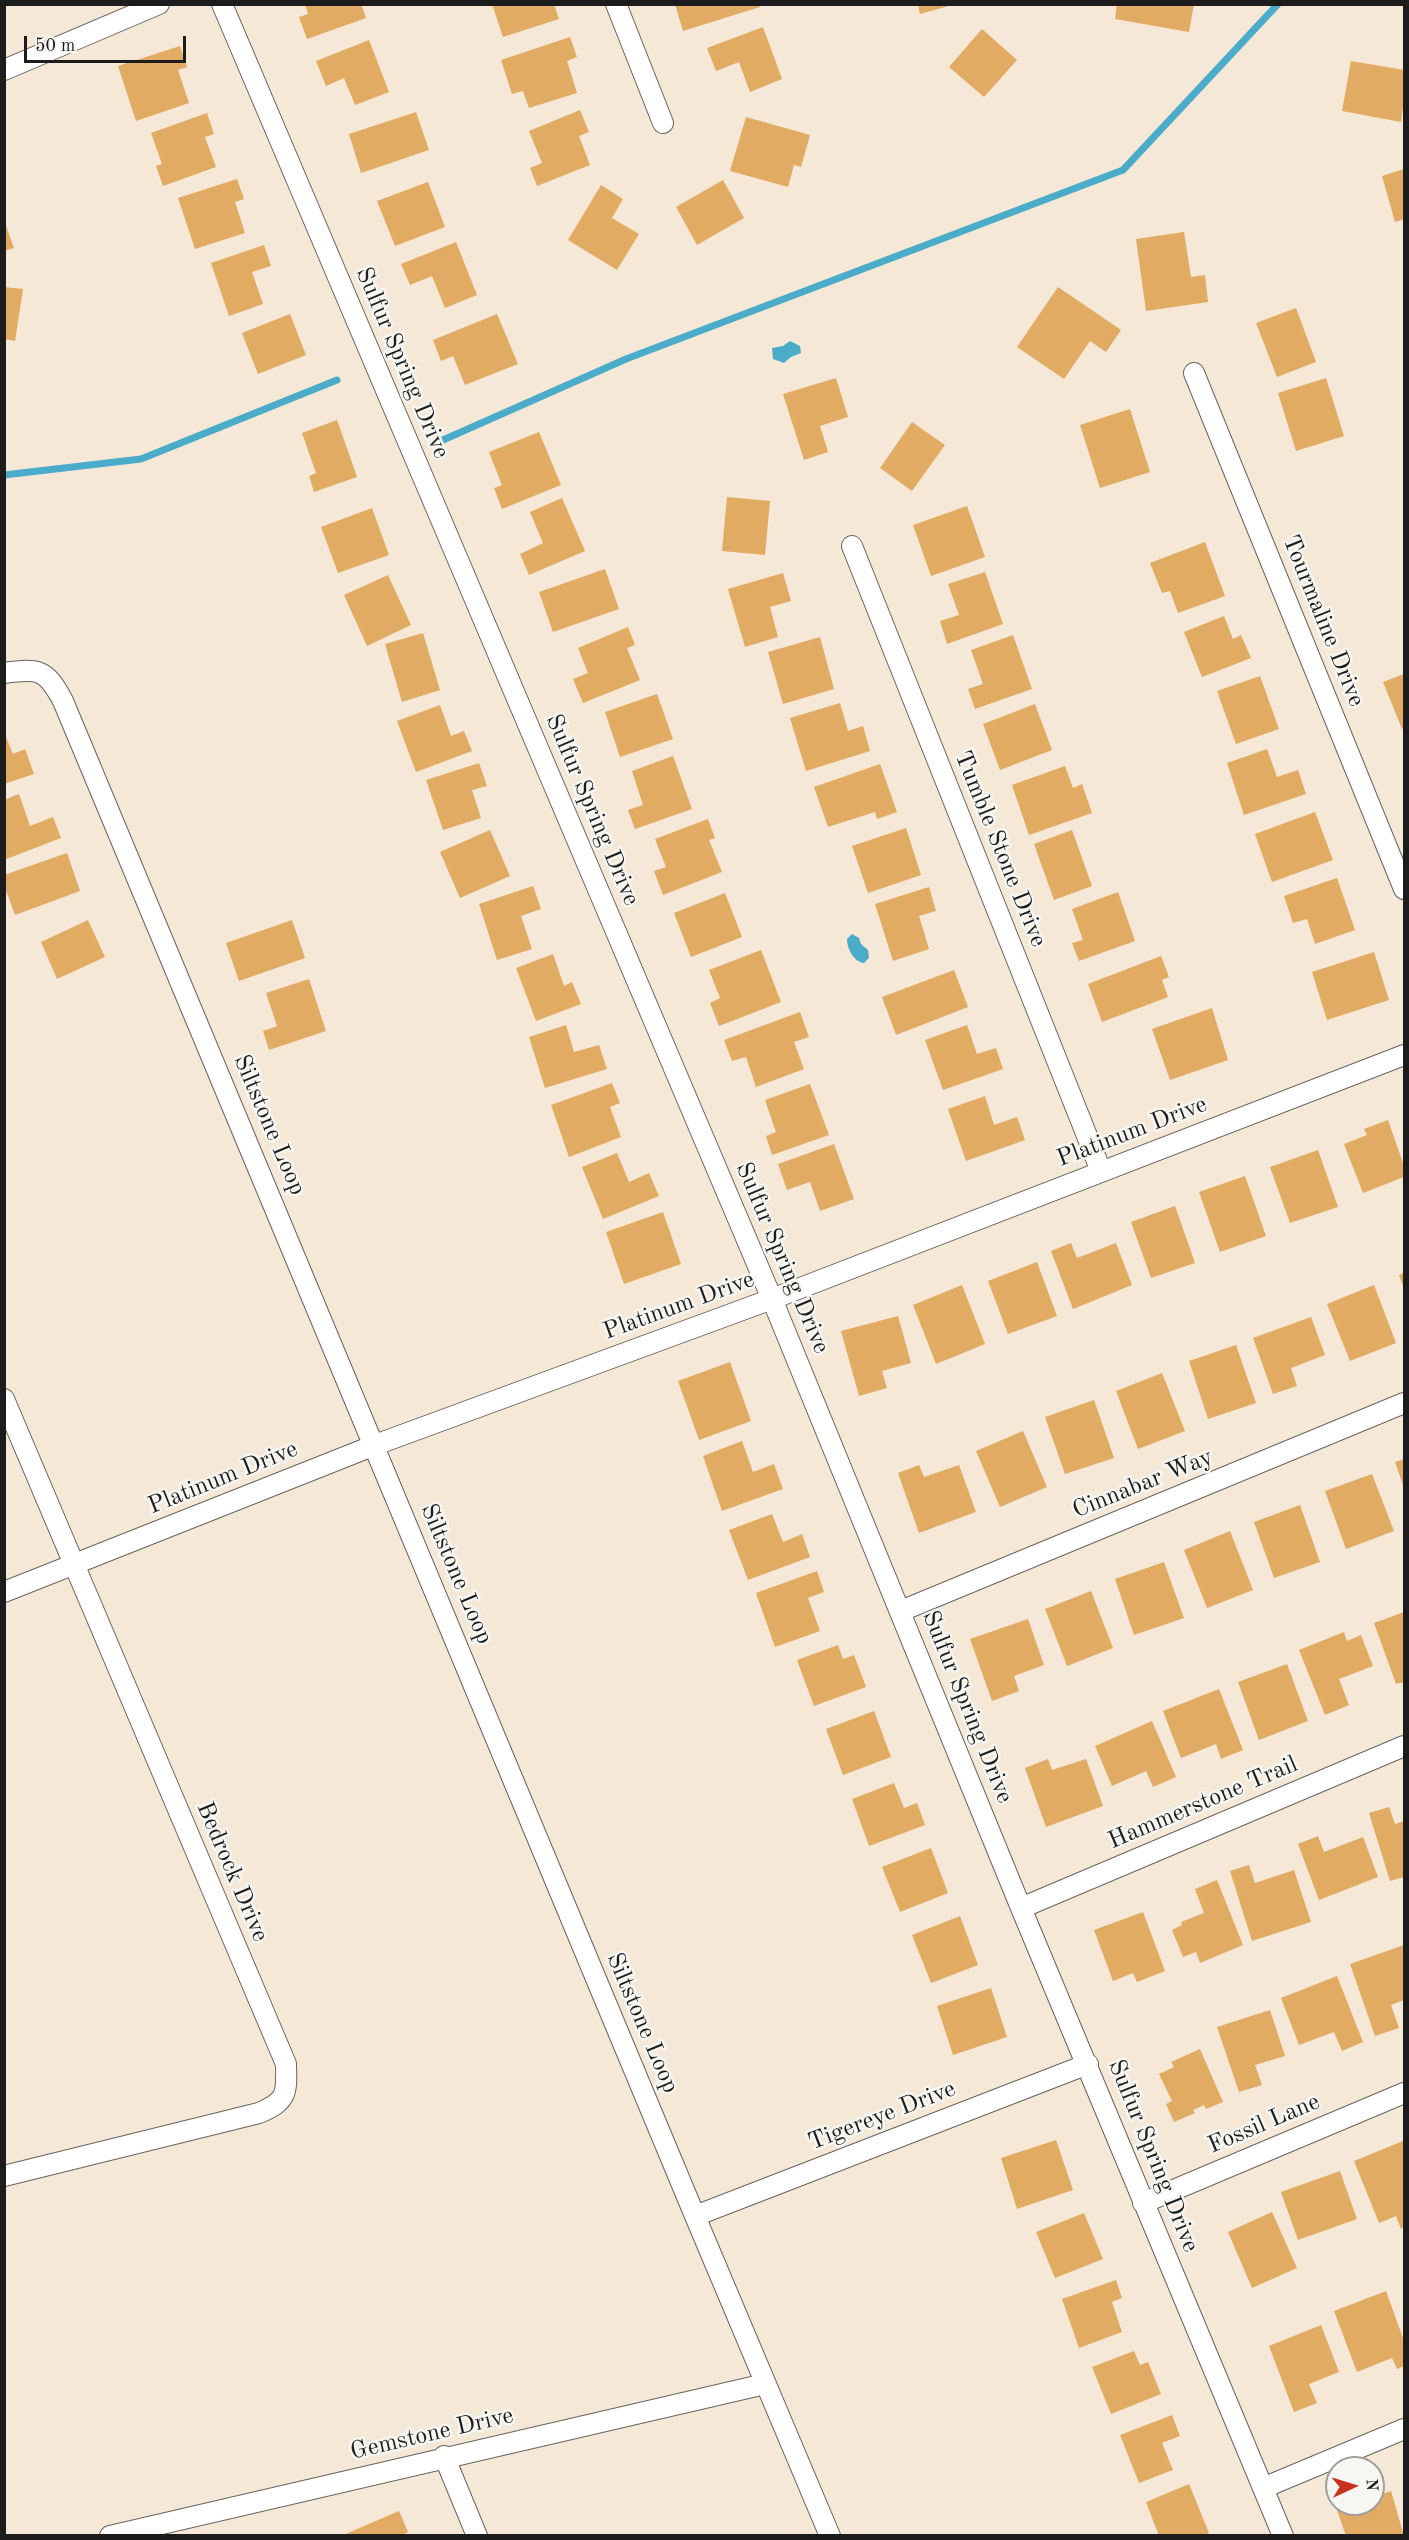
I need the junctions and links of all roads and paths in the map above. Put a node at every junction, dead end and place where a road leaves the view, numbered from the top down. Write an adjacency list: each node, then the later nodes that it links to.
1 (159, 4): 4 (street)
2 (222, 4): 12 (street, Sulfur Spring Drive)
3 (616, 4): 5 (street)
4 (4, 70)
5 (663, 123)
6 (1194, 373): 9 (street, Tourmaline Drive)
7 (852, 546): 11 (street, Tumble Stone Drive)
8 (4, 673): 15 (street, Siltstone Loop)
9 (1404, 889)
10 (1404, 1055): 11 (street, Platinum Drive)
11 (1101, 1171): 12 (street, Platinum Drive)
12 (772, 1299): 15 (street, Platinum Drive); 18 (street, Sulfur Spring Drive)
13 (4, 1399): 16 (street, Bedrock Drive)
14 (1404, 1403): 18 (street, Cinnabar Way)
15 (375, 1445): 16 (street, Platinum Drive); 25 (street, Siltstone Loop)
16 (73, 1564): 17 (street, Platinum Drive); 23 (street, Bedrock Drive)
17 (4, 1592)
18 (901, 1611): 20 (street, Sulfur Spring Drive)
19 (1404, 1746): 20 (street, Hammerstone Trail)
20 (1021, 1908): 21 (street, Sulfur Spring Drive)
21 (1088, 2064): 24 (street, Sulfur Spring Drive); 25 (street, Tigereye Drive)
22 (1404, 2092): 24 (street, Fossil Lane)
23 (4, 2176)
24 (1143, 2203): 29 (street, Sulfur Spring Drive)
25 (694, 2216): 26 (street, Siltstone Loop)
26 (765, 2384): 28 (street, Gemstone Drive); 32 (street, Siltstone Loop)
27 (1404, 2429): 29 (street)
28 (444, 2456): 30 (street, Gemstone Drive); 31 (street)
29 (1263, 2488): 33 (street, Sulfur Spring Drive)
30 (118, 2534)
31 (477, 2535)
32 (830, 2535)
33 (1283, 2535)

